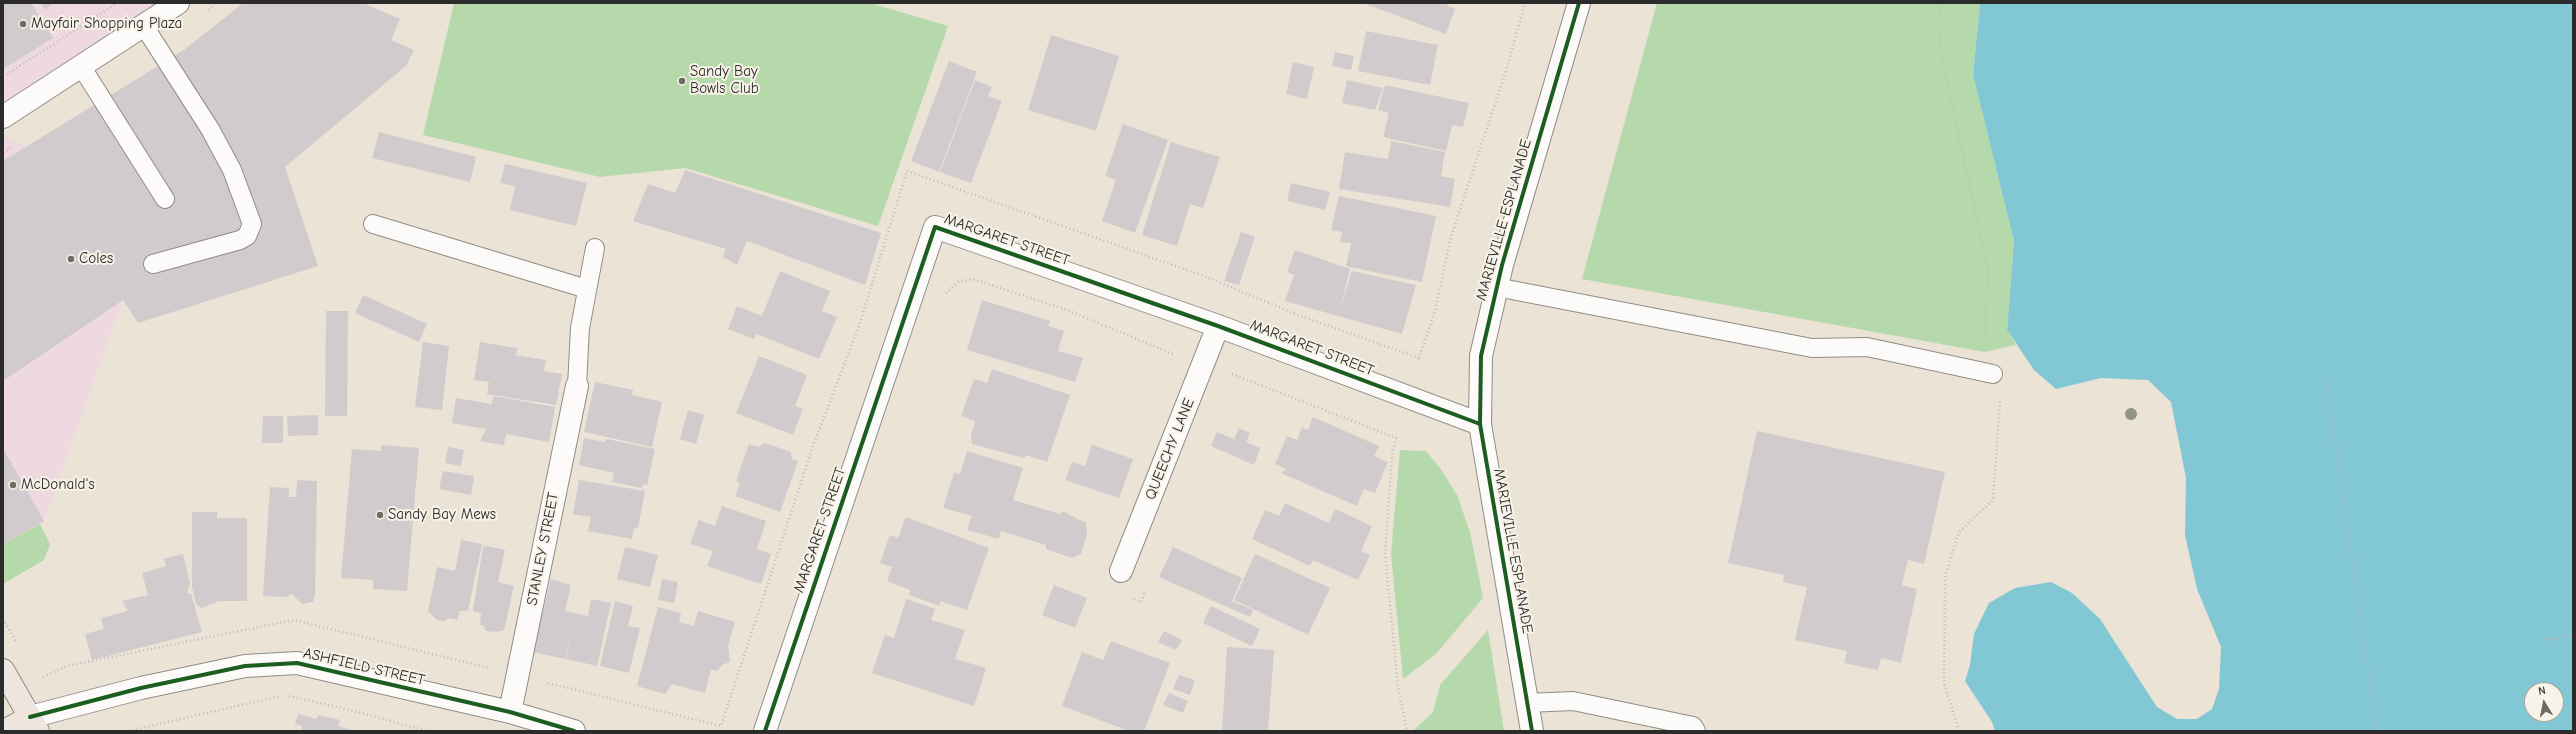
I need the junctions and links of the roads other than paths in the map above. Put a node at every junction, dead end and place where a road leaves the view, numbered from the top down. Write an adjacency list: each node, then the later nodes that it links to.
1 (178, 3): 3 (street)
2 (1579, 3): 10 (street, MARIEVILLE ESPLANADE)
3 (144, 26): 4 (street); 9 (lane)
4 (81, 66): 5 (street); 6 (lane)
5 (3, 117)
6 (165, 198)
7 (373, 224): 11 (lane)
8 (595, 248): 11 (lane)
9 (153, 264)
10 (1496, 287): 13 (lane); 15 (street, MARIEVILLE ESPLANADE)
11 (587, 289): 14 (lane)
12 (1218, 326): 15 (street, MARGARET STREET); 16 (street, QUEECHY LANE); 23 (street, MARGARET STREET)
13 (1993, 374)
14 (576, 386): 19 (street, STANLEY STREET)
15 (1480, 424): 18 (street, MARIEVILLE ESPLANADE)
16 (1121, 571)
17 (3, 670): 20 (main road)
18 (1527, 703): 24 (street, MARIEVILLE ESPLANADE); 25 (lane)
19 (510, 712): 20 (street, ASHFIELD STREET); 22 (street, ASHFIELD STREET)
20 (34, 724): 21 (main road)
21 (4, 731)
22 (574, 731)
23 (765, 731)
24 (1532, 731)
25 (1696, 731)

